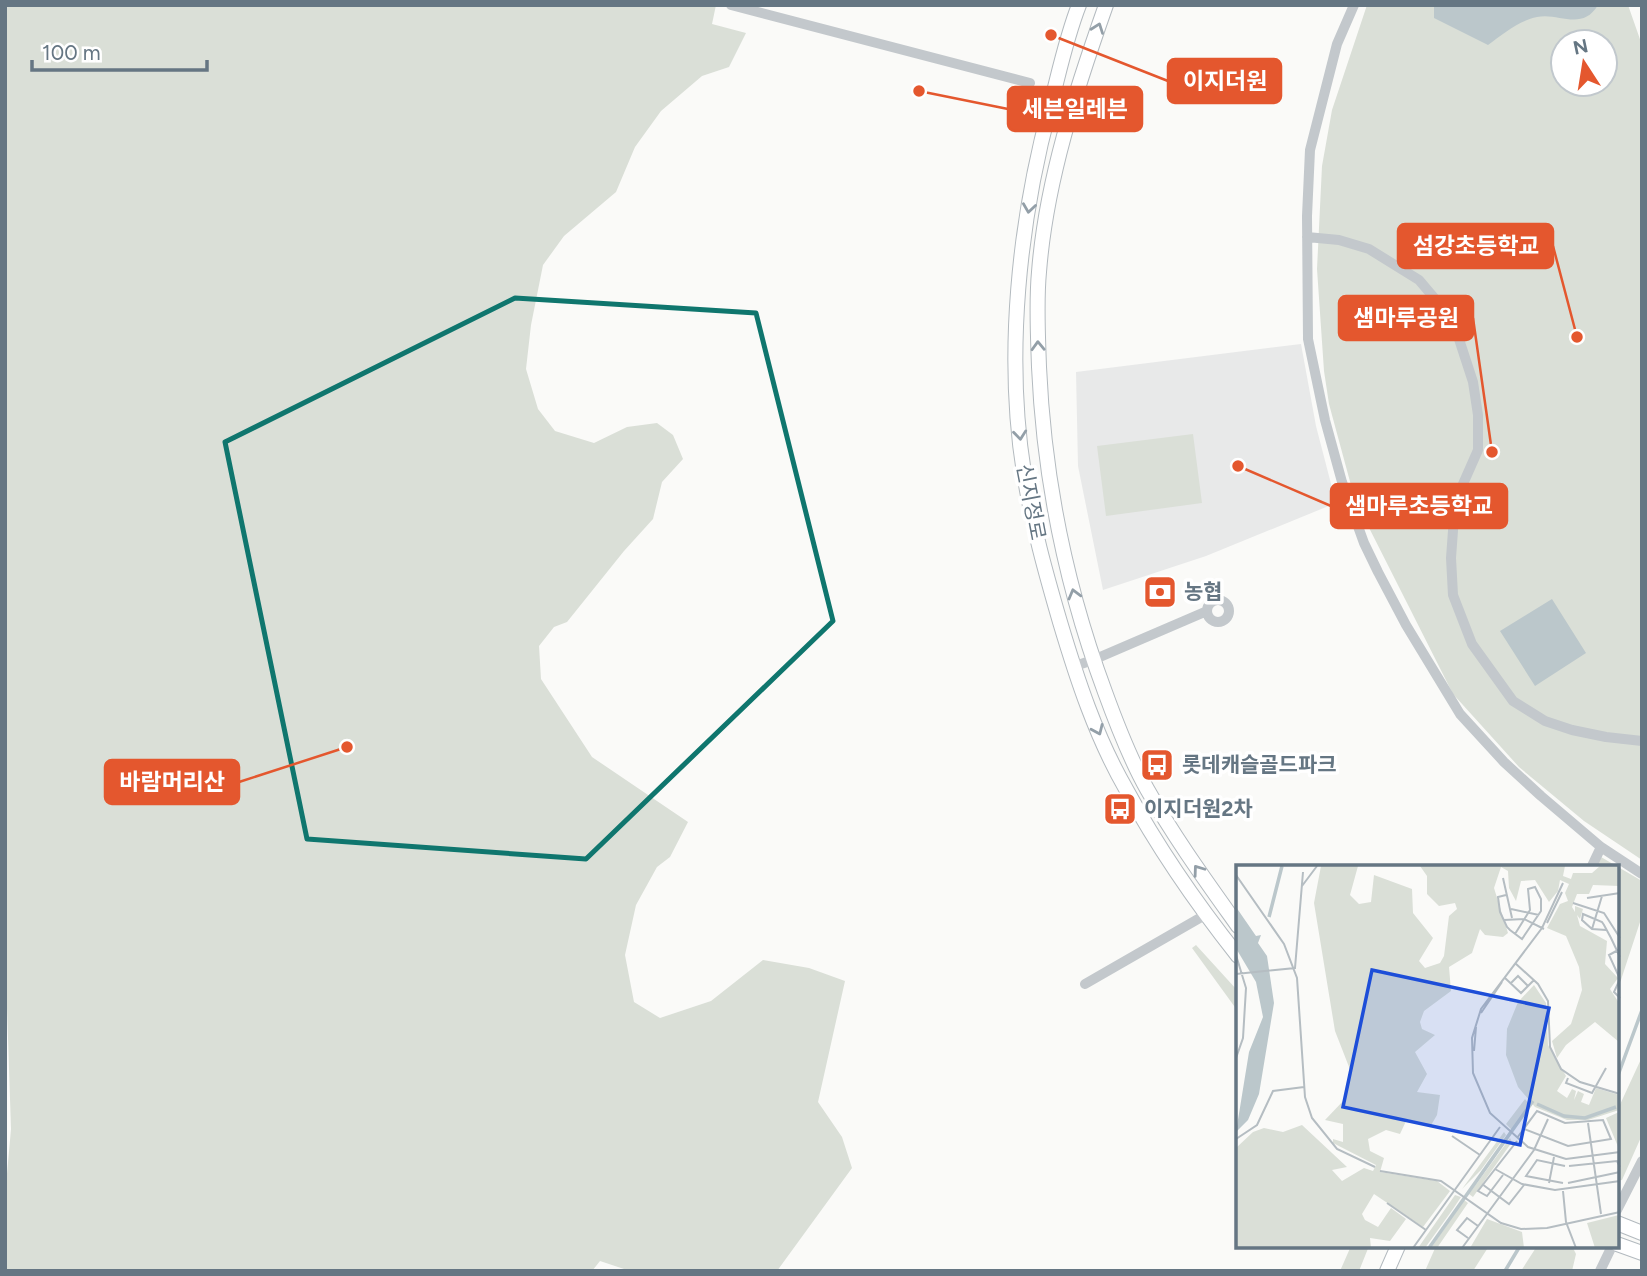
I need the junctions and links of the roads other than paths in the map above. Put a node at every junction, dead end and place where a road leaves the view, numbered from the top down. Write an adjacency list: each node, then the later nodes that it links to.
1 (731, 5): 5 (street)
2 (1079, 5): 9 (street, 신지정로, one-way to 9)
3 (1106, 5): 8 (street, 신지정로, one-way to 3)
4 (1353, 5): 6 (street)
5 (1030, 83)
6 (1307, 237): 10 (street); 11 (street)
7 (1207, 611): 8 (street)
8 (1093, 660): 9 (street); 14 (street, 신지정로, one-way to 8)
9 (1072, 667): 15 (street, 신지정로, one-way to 15)
10 (1642, 741)
11 (1601, 847): 12 (street); 13 (street)
12 (1592, 865)
13 (1642, 874)
14 (1222, 904): 15 (street); 16 (street, 신지정로)
15 (1205, 915): 17 (street, 신지정로); 18 (street)
16 (1236, 925)
17 (1236, 955)
18 (1085, 984)
19 (1642, 1161): 20 (street)
20 (1619, 1206)
21 (1619, 1224): 22 (street)
22 (1642, 1233)
23 (1619, 1246): 26 (street)
24 (1397, 1248): 27 (street)
25 (1613, 1248): 28 (street)
26 (1642, 1253)
27 (1387, 1271)
28 (1600, 1271)

